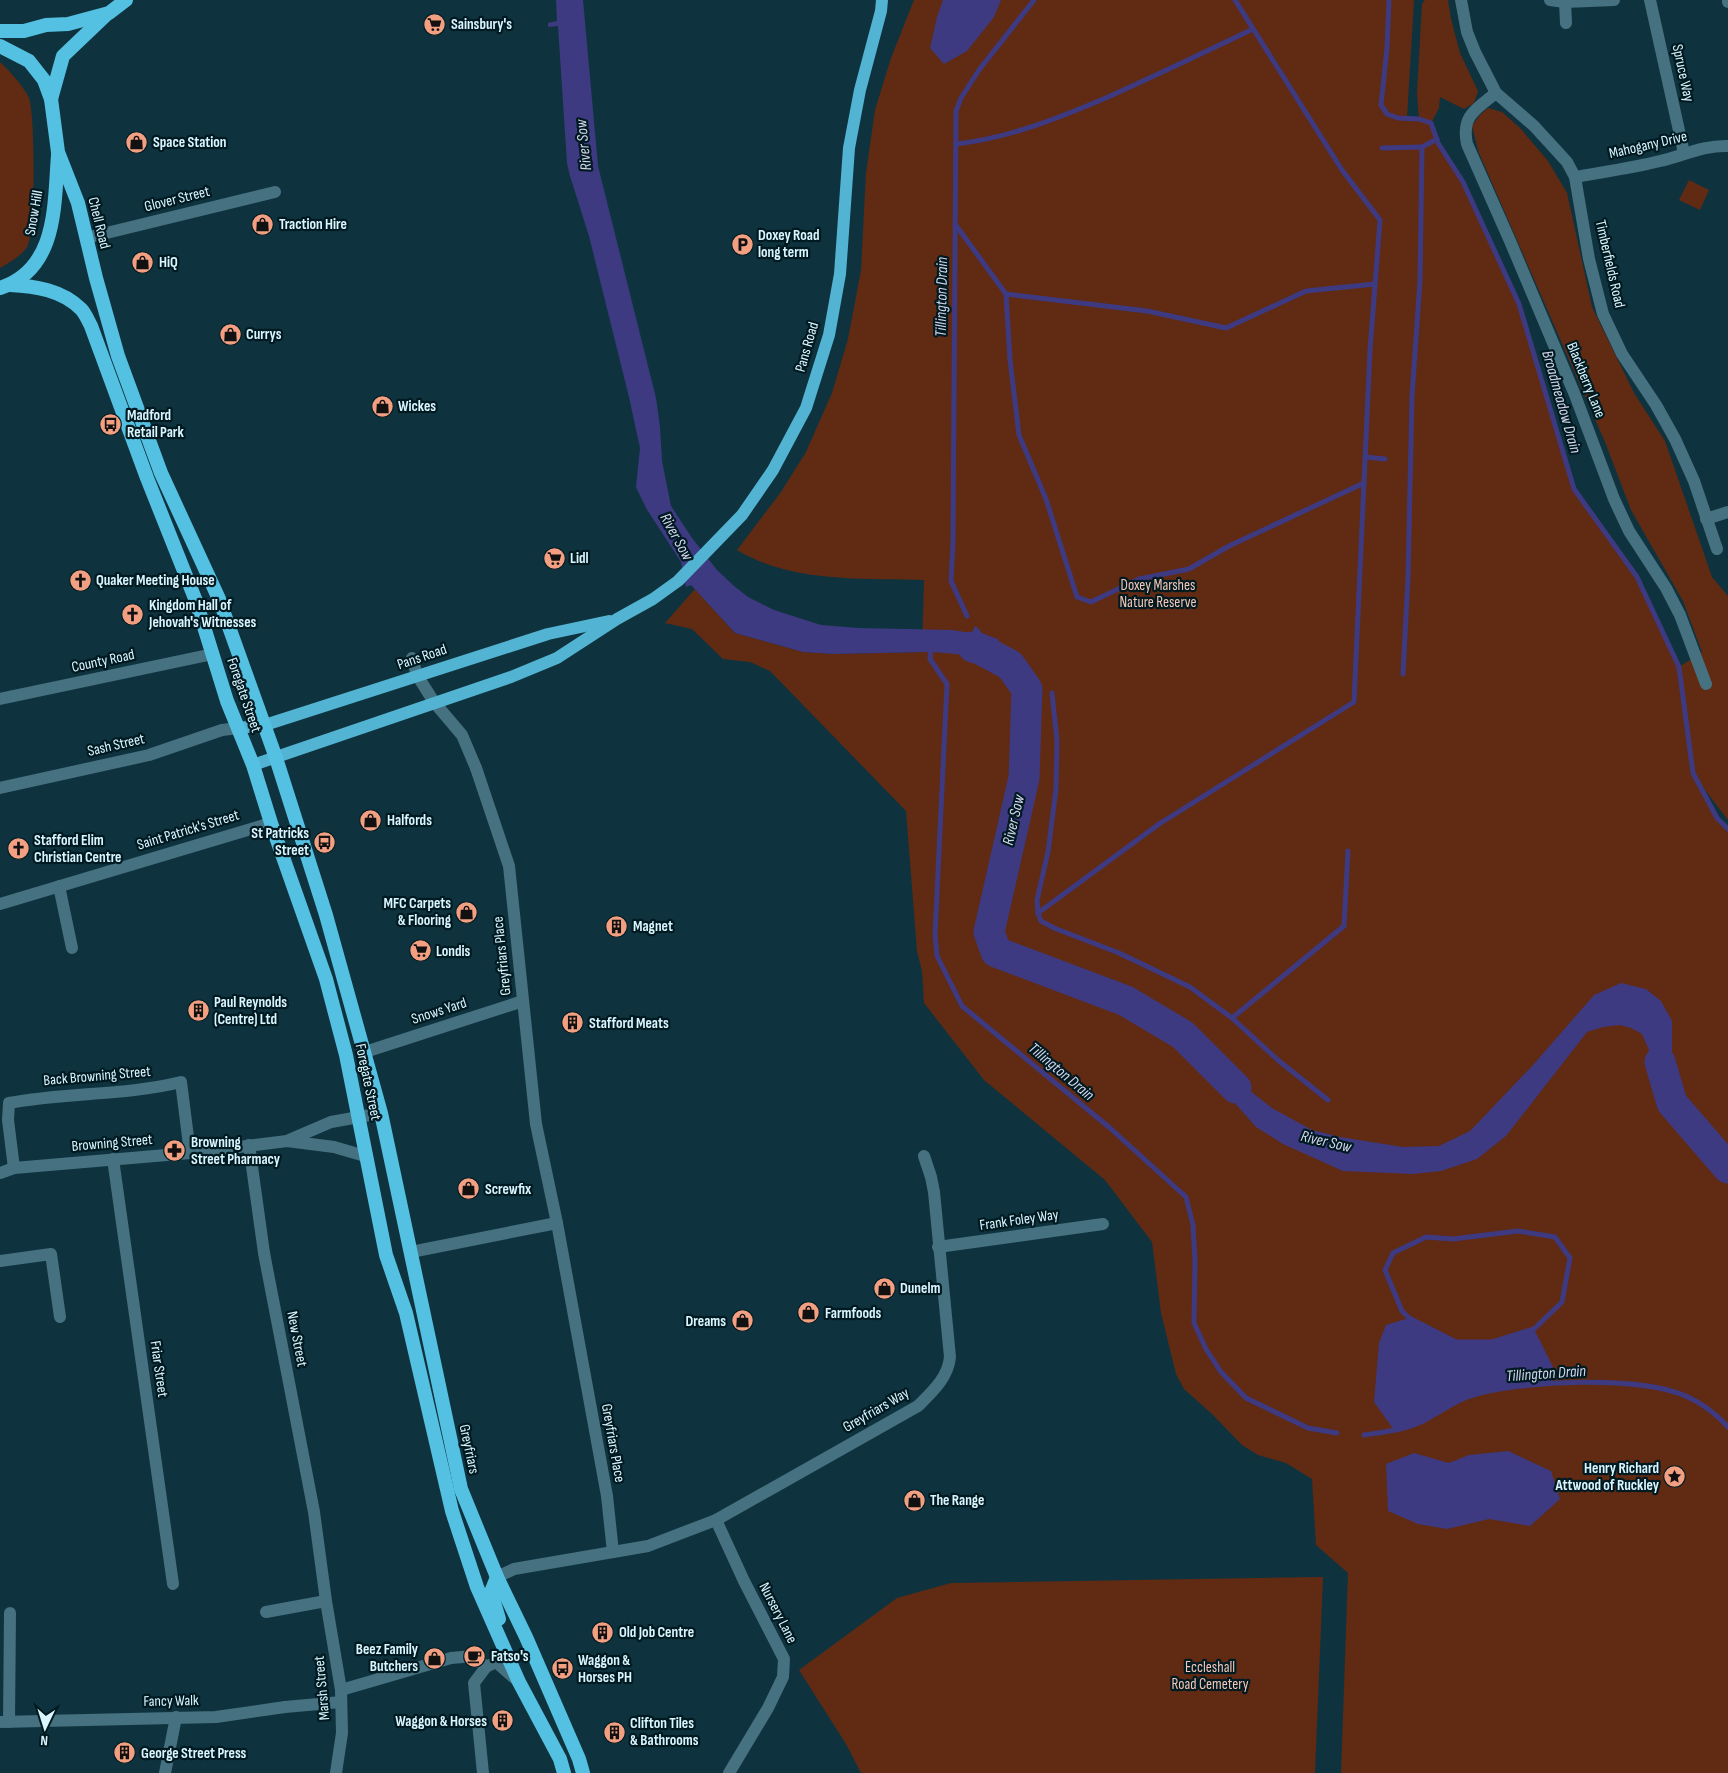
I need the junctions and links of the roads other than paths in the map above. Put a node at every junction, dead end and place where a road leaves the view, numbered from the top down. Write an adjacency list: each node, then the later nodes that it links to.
1 (126, 0): 9 (highway)
2 (892, 0): 8 (main road, Pans Road)
3 (1461, 0): 13 (street, Timberfields Road)
4 (1550, 0): 7 (street)
5 (1614, 0): 7 (street)
6 (1650, 0): 17 (street, Spruce Way)
7 (1565, 2): 10 (street)
8 (881, 5): 26 (main road, Pans Road)
9 (109, 12): 11 (highway); 14 (highway)
10 (1566, 23)
11 (0, 31)
12 (0, 46): 14 (highway)
13 (1496, 93): 18 (street, Timberfields Road); 30 (street, Blackberry Lane)
14 (51, 99): 16 (highway, Chell Road)
15 (1728, 146): 17 (street, Mahogany Drive)
16 (58, 152): 20 (highway, Chell Road); 21 (highway, Snow Hill)
17 (1684, 153): 18 (street, Mahogany Drive)
18 (1575, 177): 24 (street, Timberfields Road)
19 (275, 192): 20 (street, Glover Street)
20 (86, 238): 22 (highway, Chell Road)
21 (5, 287): 27 (highway, Foregate Street)
22 (118, 356): 33 (highway, Foregate Street)
23 (1728, 512): 24 (street)
24 (1706, 519): 25 (street, Timberfields Road)
25 (1718, 549)
26 (617, 619): 29 (main road, Pans Road); 32 (main road, Pans Road)
27 (213, 654): 31 (street, County Road); 34 (highway, Foregate Street)
28 (412, 658): 29 (street, Greyfriars Place)
29 (417, 675): 32 (street, Greyfriars Place); 33 (main road, Pans Road)
30 (1706, 684)
31 (0, 699)
32 (434, 702): 35 (main road, Pans Road); 42 (street, Greyfriars Place)
33 (265, 725): 34 (main road, Pans Road); 35 (highway, Foregate Street)
34 (238, 728): 36 (highway, Foregate Street); 37 (street, Sash Street)
35 (276, 758): 36 (main road, Pans Road); 43 (highway, Foregate Street)
36 (253, 765): 38 (highway, Foregate Street)
37 (0, 788)
38 (271, 823): 39 (street, Saint Patrick's Street); 45 (highway, Foregate Street)
39 (59, 886): 40 (street, Saint Patrick's Street); 41 (street)
40 (0, 904)
41 (72, 948)
42 (523, 1001): 43 (street, Snows Yard); 55 (street, Greyfriars Place)
43 (365, 1052): 44 (highway, Foregate Street)
44 (380, 1113): 45 (street, Browning Street); 58 (highway, Greyfriars)
45 (360, 1117): 46 (street, Browning Street); 49 (highway, Foregate Street)
46 (287, 1141): 47 (street, Browning Street); 49 (street, Browning Street)
47 (249, 1145): 48 (street, Browning Street); 62 (street, New Street)
48 (190, 1153): 51 (street, Browning Street); 52 (street, Back Browning Street)
49 (365, 1156): 54 (highway, Foregate Street)
50 (924, 1156): 57 (street, Greyfriars Way)
51 (113, 1158): 52 (street, Browning Street); 65 (street, Friar Street)
52 (14, 1168): 53 (street, Browning Street)
53 (0, 1173)
54 (369, 1175): 70 (highway, Greyfriars)
55 (557, 1223): 58 (street); 63 (street, Greyfriars Place)
56 (1103, 1224): 57 (street, Frank Foley Way)
57 (938, 1247): 61 (street, Greyfriars Way)
58 (411, 1252): 64 (highway, Greyfriars)
59 (0, 1261): 60 (street)
60 (60, 1317)
61 (716, 1520): 63 (street, Greyfriars Way); 79 (street, Nursery Lane)
62 (317, 1540): 66 (street, Marsh Street)
63 (613, 1552): 64 (street)
64 (497, 1577): 70 (highway); 78 (highway, Greyfriars)
65 (173, 1584)
66 (326, 1601): 67 (street); 71 (street, Marsh Street)
67 (266, 1612)
68 (10, 1613): 73 (street)
69 (486, 1667): 70 (street, Fancy Walk); 71 (street, Fancy Walk); 76 (street)
70 (519, 1682): 77 (highway, Greyfriars)
71 (341, 1696): 72 (street, Fancy Walk); 75 (street, Marsh Street)
72 (176, 1717): 73 (street, Fancy Walk); 74 (street)
73 (4, 1722)
74 (165, 1773)
75 (336, 1773)
76 (483, 1773)
77 (564, 1773)
78 (583, 1773)
79 (729, 1773)

